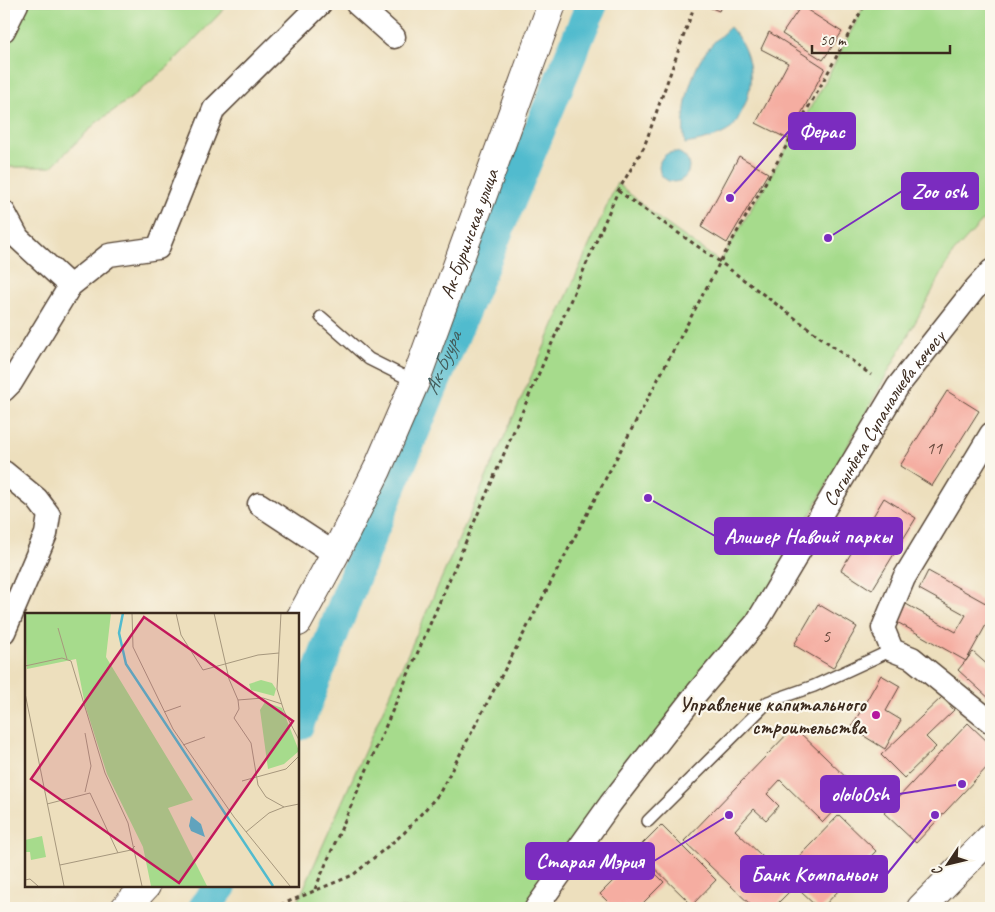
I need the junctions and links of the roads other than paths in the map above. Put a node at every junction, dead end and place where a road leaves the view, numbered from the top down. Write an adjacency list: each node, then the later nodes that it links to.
1 (17, 4): 5 (street)
2 (320, 4): 9 (street)
3 (356, 4): 6 (street)
4 (552, 4): 12 (street, Ак-Буринская улица)
5 (4, 30)
6 (394, 37)
7 (4, 212): 9 (street)
8 (991, 271): 10 (street, Сагынбека Супаналиева көчөсү)
9 (70, 286): 13 (street)
10 (982, 292): 26 (street, Сагынбека Супаналиева көчөсү)
11 (321, 317): 12 (lane)
12 (415, 382): 17 (street, Ак-Буринская улица)
13 (4, 390)
14 (991, 434): 20 (street)
15 (4, 472): 19 (street)
16 (259, 504): 17 (street)
17 (335, 554): 18 (street, Ак-Буринская улица)
18 (299, 620)
19 (4, 632)
20 (892, 650): 21 (street); 22 (lane)
21 (991, 722)
22 (648, 821)
23 (991, 837): 27 (street)
24 (145, 887): 25 (street)
25 (126, 908)
26 (536, 908)
27 (921, 908)

